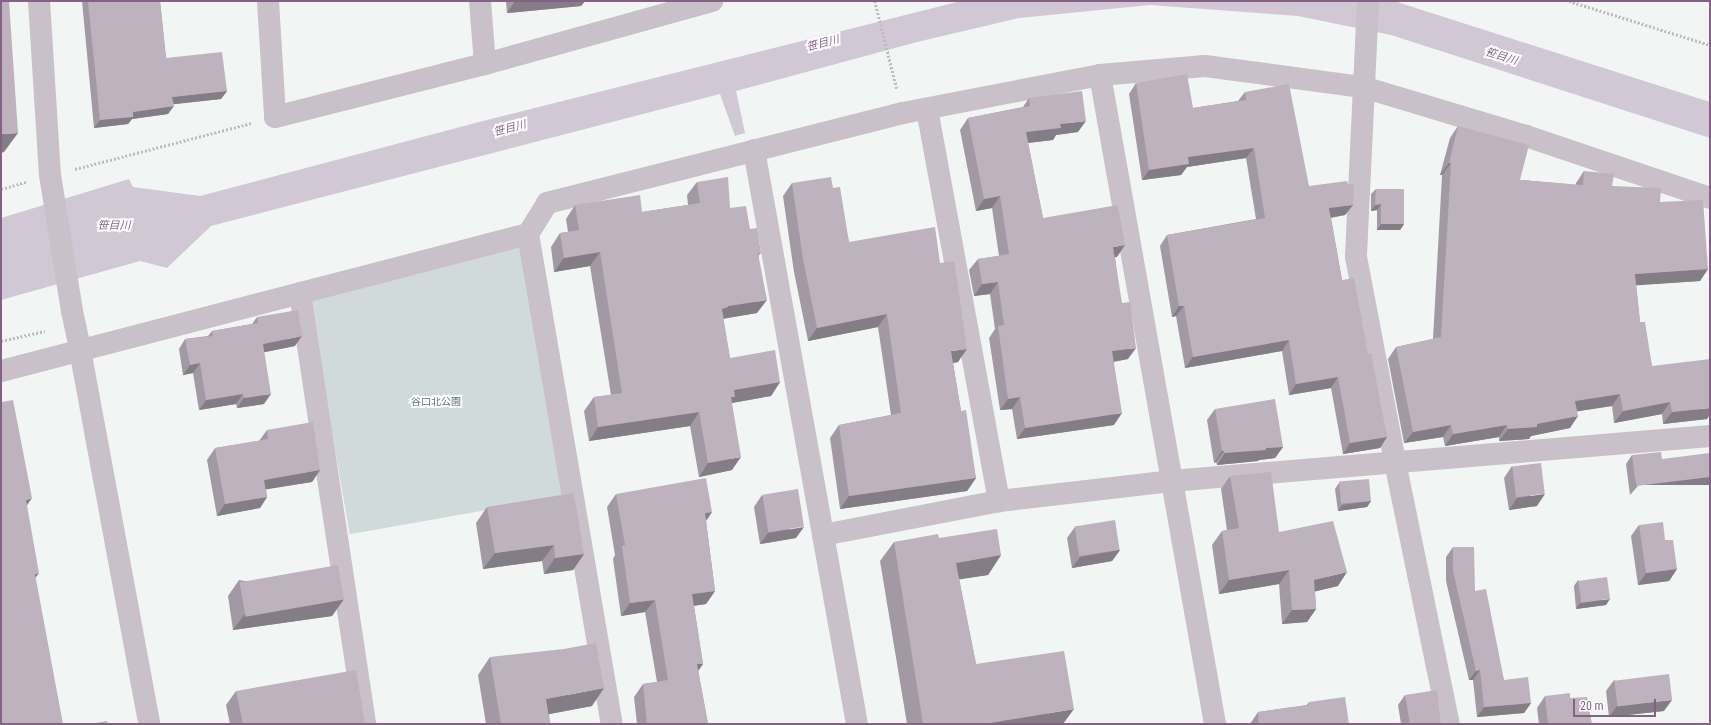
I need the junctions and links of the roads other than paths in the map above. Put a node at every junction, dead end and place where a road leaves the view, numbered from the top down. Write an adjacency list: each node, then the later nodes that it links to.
1 (39, 1): 15 (street)
2 (268, 1): 7 (street)
3 (480, 1): 7 (street)
4 (712, 1): 6 (street)
5 (1368, 1): 9 (street)
6 (683, 5): 7 (street)
7 (484, 64)
8 (1100, 75): 9 (street); 10 (street); 19 (street)
9 (1363, 82): 12 (street); 18 (street)
10 (927, 109): 11 (street); 20 (street)
11 (754, 150): 13 (street); 21 (street)
12 (1709, 203)
13 (528, 234): 14 (street); 24 (street)
14 (300, 293): 15 (street); 23 (street)
15 (80, 350): 16 (street); 22 (street)
16 (1, 371)
17 (1710, 436): 18 (street)
18 (1395, 462): 19 (street); 27 (street)
19 (1170, 482): 20 (street); 26 (street)
20 (999, 501): 21 (street)
21 (823, 535): 25 (street)
22 (150, 724)
23 (365, 724)
24 (612, 724)
25 (857, 724)
26 (1215, 724)
27 (1449, 724)

